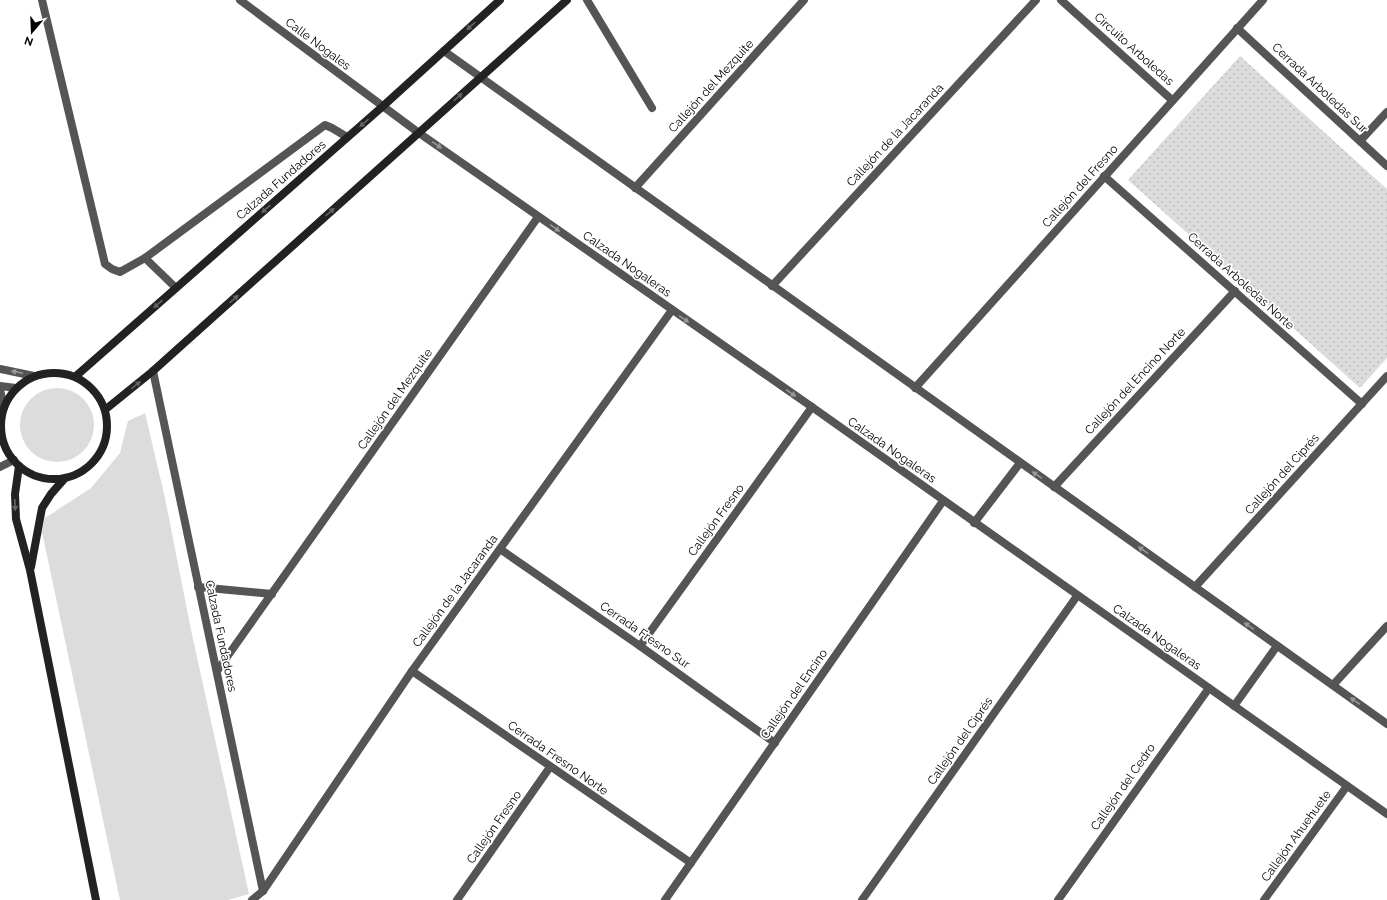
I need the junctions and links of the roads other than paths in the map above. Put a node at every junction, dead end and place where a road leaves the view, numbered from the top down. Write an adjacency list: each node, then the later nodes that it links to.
1 (42, 0): 24 (street)
2 (240, 0): 14 (street, Calle Nogales)
3 (500, 0): 11 (main road, Calzada Fundadores, one-way to 11)
4 (567, 0): 12 (main road)
5 (587, 0): 15 (street)
6 (804, 0): 22 (street, Callejón del Mezquite)
7 (1036, 0): 25 (street, Callejón de la Jacaranda)
8 (1061, 0): 13 (street, Circuito Arboledas)
9 (1263, 0): 10 (street, Callejón del Fresno)
10 (1237, 28): 13 (street, Callejón del Fresno); 19 (street, Cerrada Arboledas Sur)
11 (444, 51): 12 (street); 14 (main road, Calzada Fundadores)
12 (480, 77): 17 (main road, one-way to 12); 22 (street)
13 (1172, 100): 21 (street, Callejón del Fresno)
14 (382, 107): 17 (street, Calzada Nogaleras); 18 (main road, Calzada Fundadores, one-way to 18)
15 (652, 108)
16 (1387, 112): 19 (street)
17 (419, 133): 23 (street, Calzada Nogaleras, one-way to 23); 30 (main road, one-way to 17)
18 (347, 137): 24 (street); 26 (main road, Calzada Fundadores, one-way to 26)
19 (1360, 141): 20 (street, Cerrada Arboledas Sur)
20 (1387, 166)
21 (1104, 176): 27 (street, Cerrada Arboledas Norte); 36 (street, Callejón del Fresno)
22 (636, 188): 25 (street)
23 (538, 217): 28 (street, Calzada Nogaleras, one-way to 28); 53 (street, Callejón del Mezquite)
24 (145, 258): 26 (street)
25 (772, 286): 36 (street)
26 (176, 288): 32 (main road, Calzada Fundadores, one-way to 32)
27 (1234, 291): 38 (street, Cerrada Arboledas Norte); 46 (street, Callejón del Encino Norte)
28 (672, 310): 40 (street, Calzada Nogaleras, one-way to 40); 49 (street, Callejón de la Jacaranda)
29 (0, 369): 31 (street, one-way to 29)
30 (153, 371): 41 (main road, one-way to 30); 51 (street, Calzada Fundadores)
31 (34, 376): 32 (main road); 35 (main road)
32 (76, 376): 41 (main road)
33 (1387, 376): 38 (street, Callejón del Ciprés)
34 (0, 386): 35 (street)
35 (16, 388): 39 (main road)
36 (915, 388): 43 (street)
37 (0, 390): 39 (street)
38 (1362, 404): 52 (street, Callejón del Ciprés)
39 (4, 407): 42 (main road)
40 (812, 407): 47 (street, Calzada Nogaleras); 56 (street, Callejón Fresno)
41 (106, 409): 45 (main road)
42 (16, 463): 44 (street); 45 (main road); 50 (main road, one-way to 50)
43 (1020, 463): 46 (street, one-way to 43); 48 (street)
44 (0, 467)
45 (65, 478): 50 (main road)
46 (1054, 487): 52 (street, one-way to 46)
47 (943, 501): 48 (street, Calzada Nogaleras); 64 (street, Callejón del Encino)
48 (974, 523): 54 (street, Calzada Nogaleras)
49 (500, 548): 56 (street, Cerrada Fresno Sur); 59 (street, Callejón de la Jacaranda)
50 (30, 570): 70 (main road)
51 (198, 587): 53 (street); 58 (street, Calzada Fundadores)
52 (1195, 587): 57 (street, one-way to 52)
53 (272, 594): 58 (street, Callejón del Mezquite)
54 (1077, 596): 61 (street, Calzada Nogaleras); 74 (street, Callejón del Ciprés)
55 (1387, 626): 60 (street)
56 (640, 646): 64 (street, Cerrada Fresno Sur)
57 (1277, 646): 60 (street); 62 (street)
58 (217, 671): 69 (street, Calzada Fundadores)
59 (412, 671): 65 (street, Cerrada Fresno Norte); 69 (street, Callejón de la Jacaranda)
60 (1333, 685): 63 (street, one-way to 60)
61 (1209, 688): 62 (street, Calzada Nogaleras); 75 (street, Callejón del Cedro)
62 (1234, 706): 66 (street, Calzada Nogaleras)
63 (1387, 724)
64 (775, 743): 68 (street, Callejón del Encino)
65 (550, 767): 68 (street, Cerrada Fresno Norte); 72 (street, Callejón Fresno)
66 (1347, 786): 67 (street, Calzada Nogaleras); 76 (street, Callejón Ahuehuete)
67 (1387, 814)
68 (691, 863): 73 (street, Callejón del Encino)
69 (263, 891): 71 (street)
70 (96, 900)
71 (252, 900)
72 (457, 900)
73 (665, 900)
74 (862, 900)
75 (1058, 900)
76 (1264, 900)

